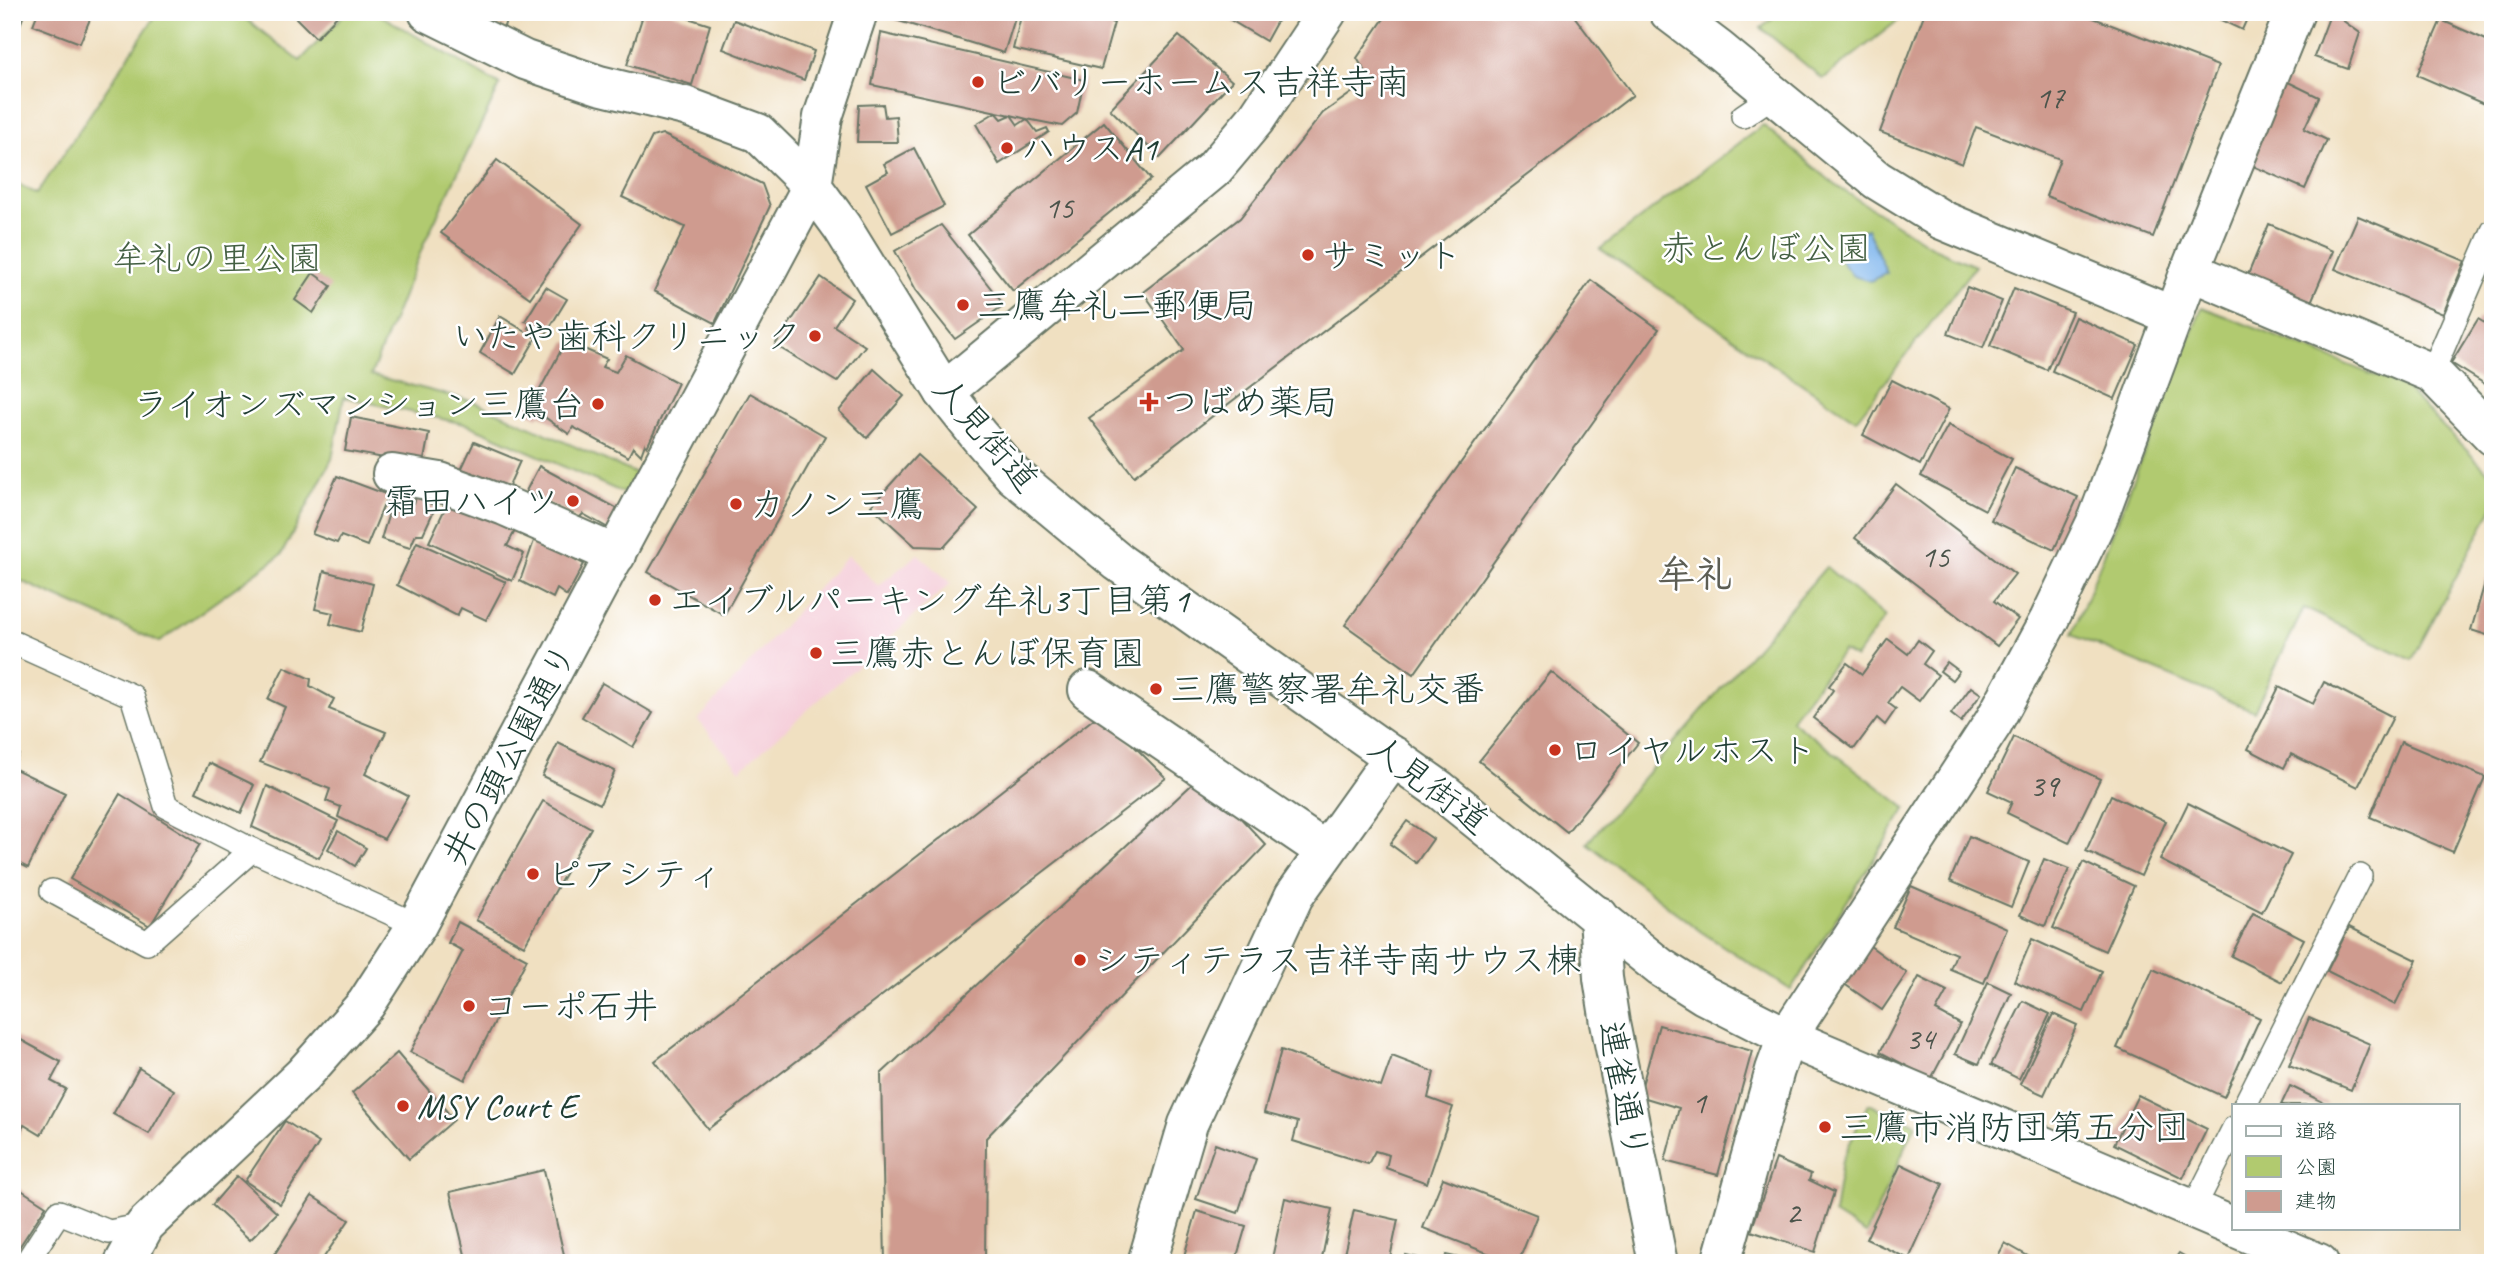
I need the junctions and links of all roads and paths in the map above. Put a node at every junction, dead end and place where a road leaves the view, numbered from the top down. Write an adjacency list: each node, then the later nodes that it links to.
1 (428, 12): 8 (street, 人見街道)
2 (858, 12): 8 (street)
3 (1327, 12): 13 (street)
4 (1669, 12): 6 (street)
5 (2295, 12): 10 (street)
6 (1774, 95): 7 (lane); 11 (street)
7 (1743, 116)
8 (812, 186): 13 (street, 人見街道); 16 (street, 井の頭公園通り)
9 (2493, 231): 12 (lane)
10 (2190, 271): 11 (street); 12 (street)
11 (2173, 316): 26 (street)
12 (2432, 373): 14 (street)
13 (944, 391): 19 (street, 人見街道)
14 (2493, 436)
15 (392, 474): 16 (street)
16 (616, 555): 25 (street, 井の頭公園通り)
17 (12, 642): 21 (lane)
18 (1088, 690): 20 (street)
19 (1394, 756): 24 (street, 人見街道); 36 (street)
20 (1312, 842)
21 (252, 850): 23 (lane); 25 (lane)
22 (2360, 876): 27 (lane)
23 (52, 891)
24 (1599, 916): 26 (street, 人見街道); 37 (street, 連雀通り)
25 (417, 925): 30 (street, 井の頭公園通り)
26 (1787, 1037): 29 (street, 人見街道); 38 (street)
27 (2246, 1104)
28 (2232, 1132): 29 (lane)
29 (2193, 1209): 31 (street, 人見街道)
30 (145, 1225): 34 (lane); 35 (street, 井の頭公園通り)
31 (2232, 1226)
32 (2239, 1230): 33 (street, 人見街道)
33 (2276, 1255): 39 (street, 人見街道)
34 (26, 1263)
35 (124, 1263)
36 (1147, 1263)
37 (1658, 1263)
38 (1721, 1263)
39 (2319, 1263)

